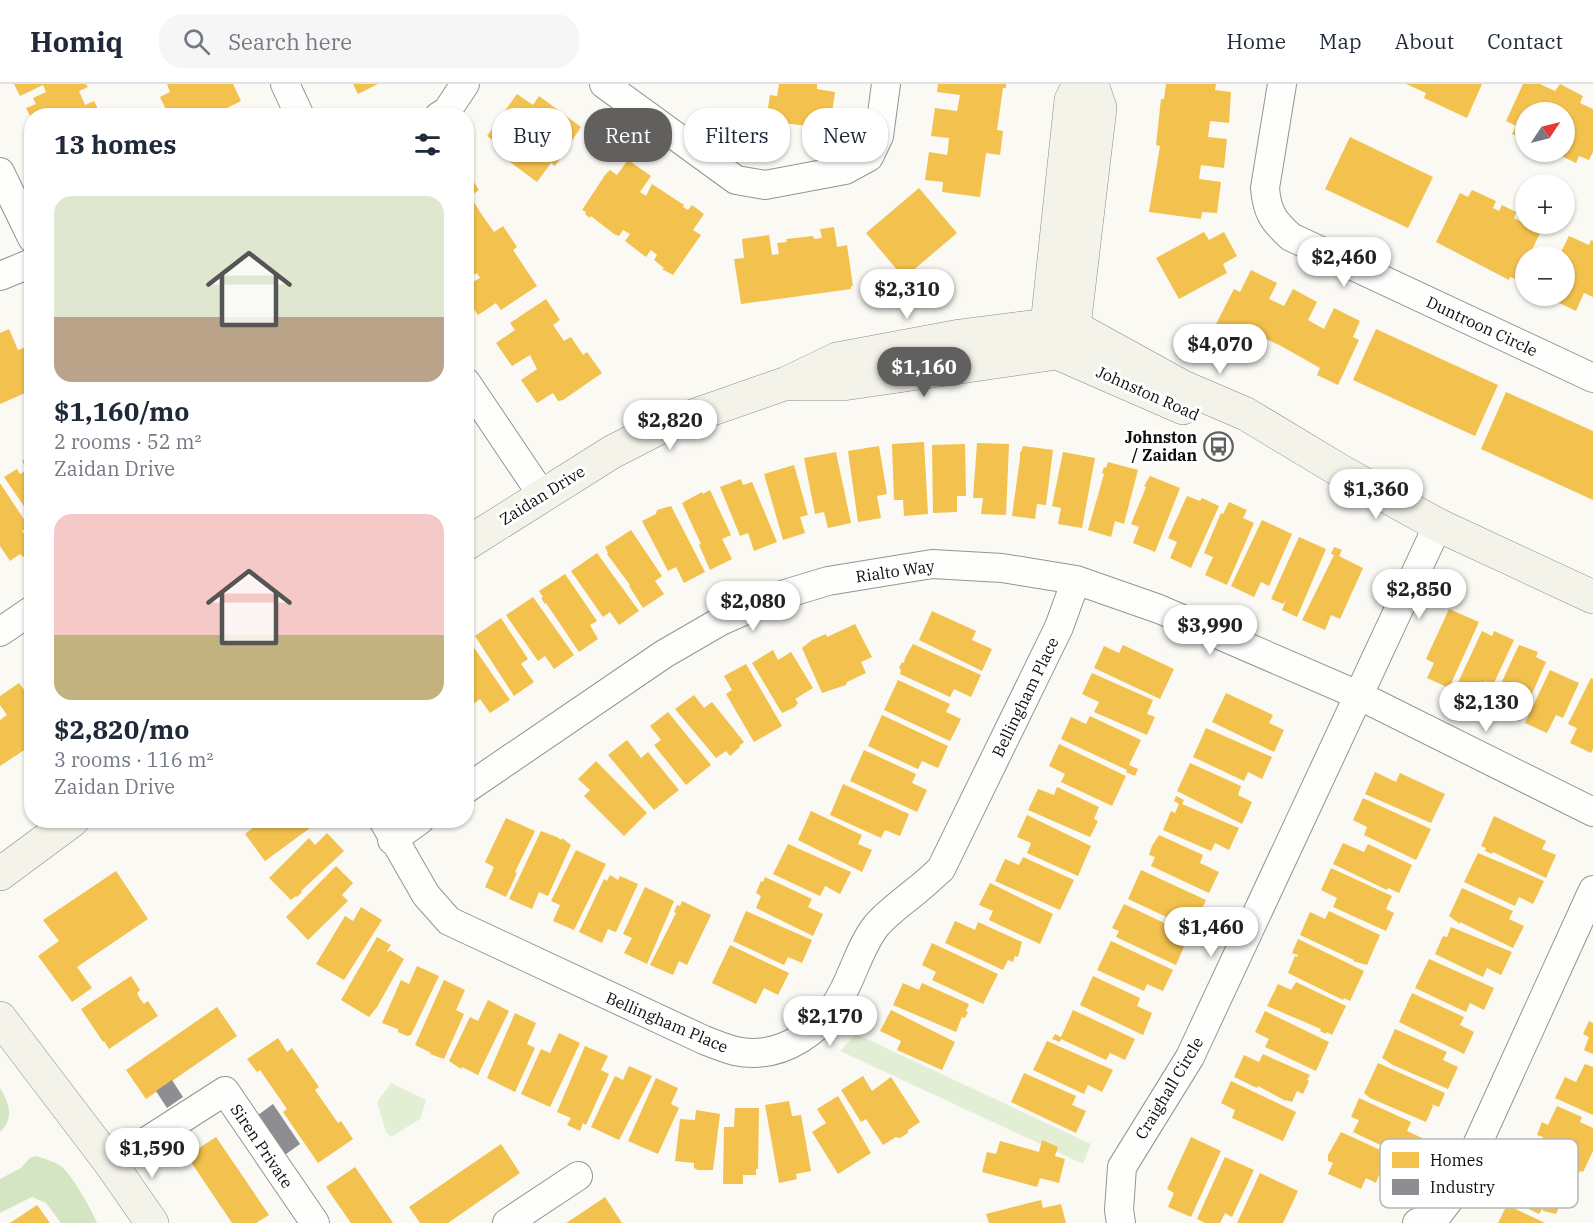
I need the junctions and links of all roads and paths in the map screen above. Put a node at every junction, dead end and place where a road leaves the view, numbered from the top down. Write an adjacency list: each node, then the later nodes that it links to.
1 (285, 84): 8 (street)
2 (465, 84): 9 (street)
3 (604, 84): 4 (street)
4 (886, 84)
5 (1079, 84): 14 (street)
6 (1092, 84): 14 (street)
7 (1282, 84): 15 (street, Duntroon Circle)
8 (296, 108)
9 (449, 108)
10 (0, 172): 11 (street)
11 (24, 222)
12 (24, 266): 13 (street)
13 (0, 276)
14 (1059, 335): 17 (street, Zaidan Drive); 18 (street, Johnston Road)
15 (1593, 378)
16 (474, 394): 17 (street)
17 (542, 495): 19 (street, Zaidan Drive)
18 (1438, 525): 21 (street, Johnston Road); 24 (street, Craighall Circle)
19 (474, 539)
20 (1076, 580): 24 (street, Rialto Way); 25 (street, Rialto Way); 28 (street, Bellingham Place)
21 (1593, 597)
22 (24, 616): 23 (street)
23 (0, 632)
24 (1358, 695): 26 (street); 39 (street, Craighall Circle)
25 (474, 784)
26 (1593, 812)
27 (62, 828): 29 (street)
28 (388, 830)
29 (0, 874)
30 (1593, 890): 32 (street)
31 (0, 1018): 33 (street)
32 (1480, 1139)
33 (111, 1164): 36 (street); 37 (street, Siren Private)
34 (578, 1176): 38 (street)
35 (1443, 1208): 40 (street)
36 (152, 1223)
37 (315, 1223)
38 (507, 1223)
39 (1121, 1223)
40 (1417, 1223)

